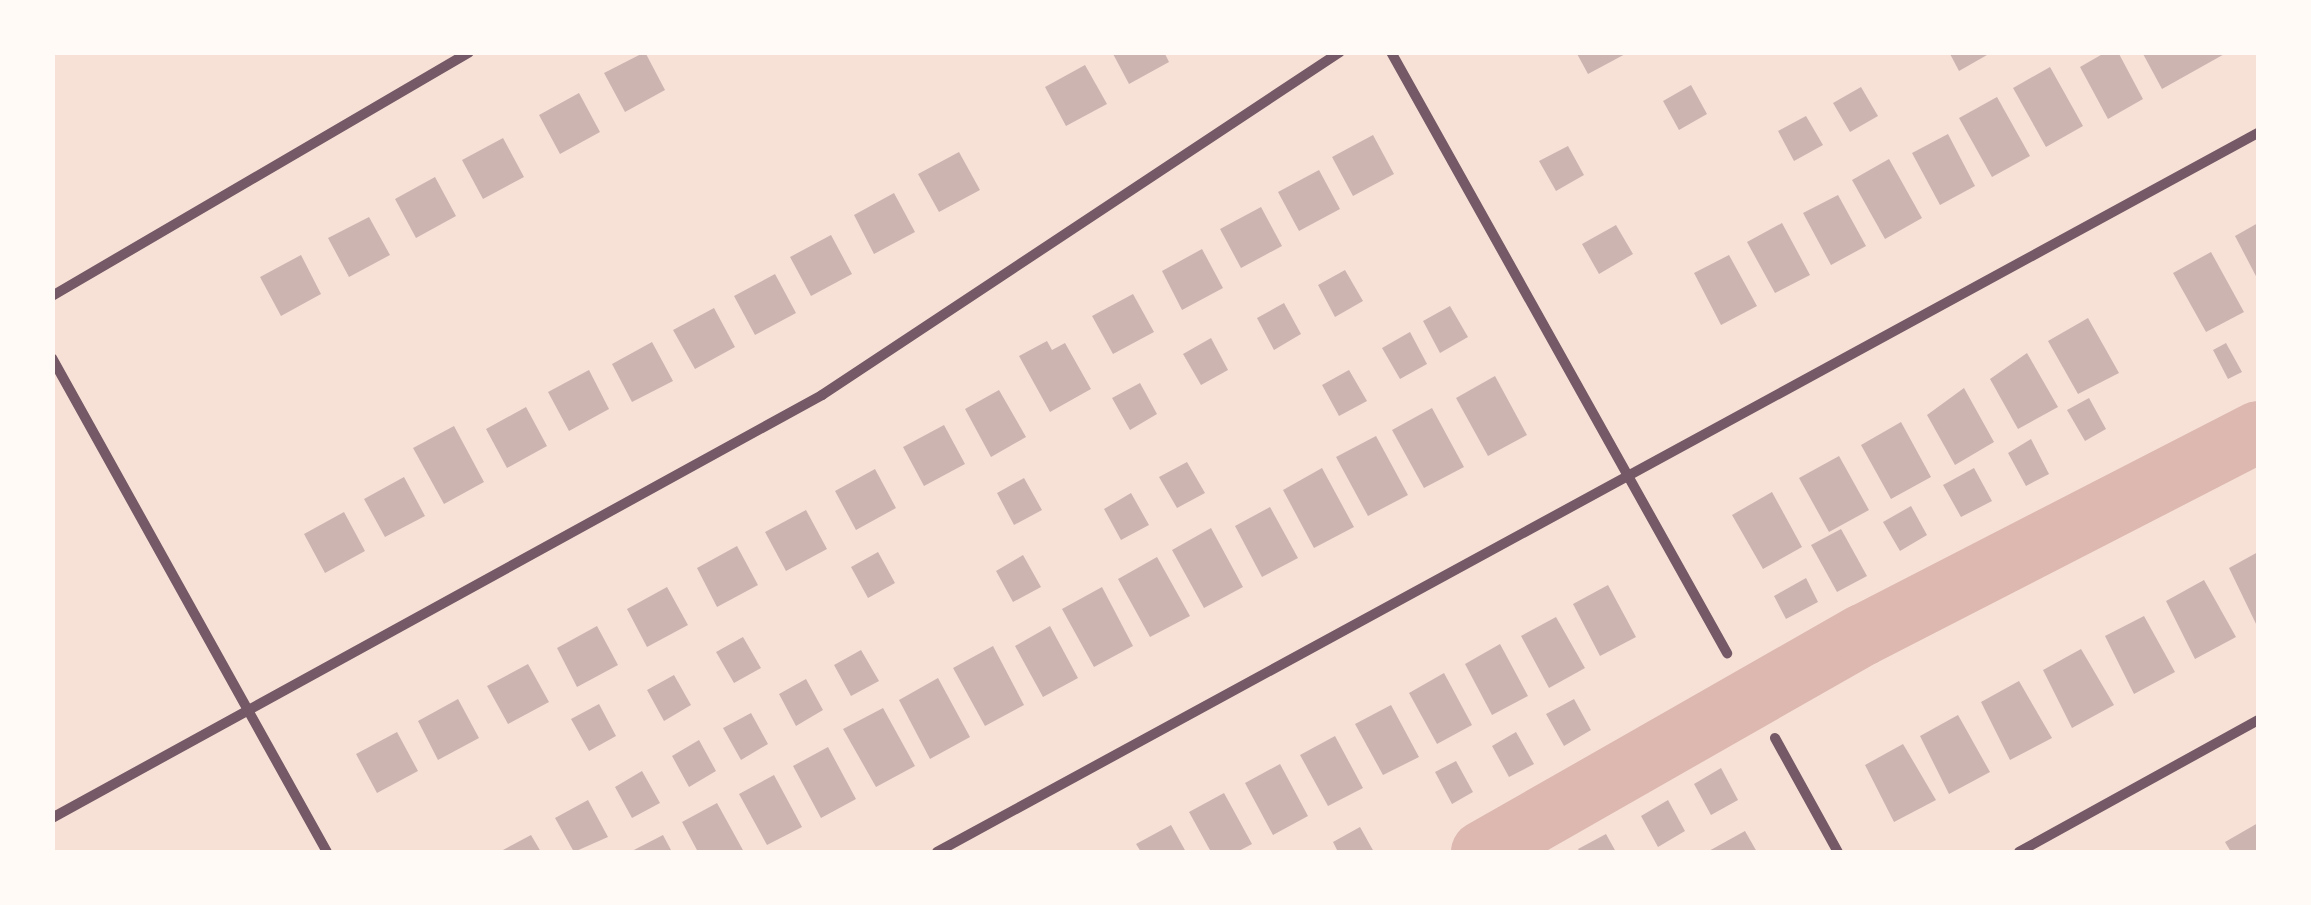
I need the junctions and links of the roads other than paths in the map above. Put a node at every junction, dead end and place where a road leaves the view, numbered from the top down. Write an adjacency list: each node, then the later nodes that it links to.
1 (469, 52): 5 (street)
2 (1340, 52): 9 (street)
3 (1391, 52): 7 (street)
4 (2258, 133): 7 (street)
5 (52, 296)
6 (52, 358): 9 (street)
7 (1628, 472): 8 (street); 14 (street)
8 (1727, 653)
9 (248, 711): 12 (street); 13 (street)
10 (2258, 720): 16 (street)
11 (1774, 738): 15 (street)
12 (52, 818)
13 (327, 852)
14 (937, 852)
15 (1838, 852)
16 (2019, 852)

